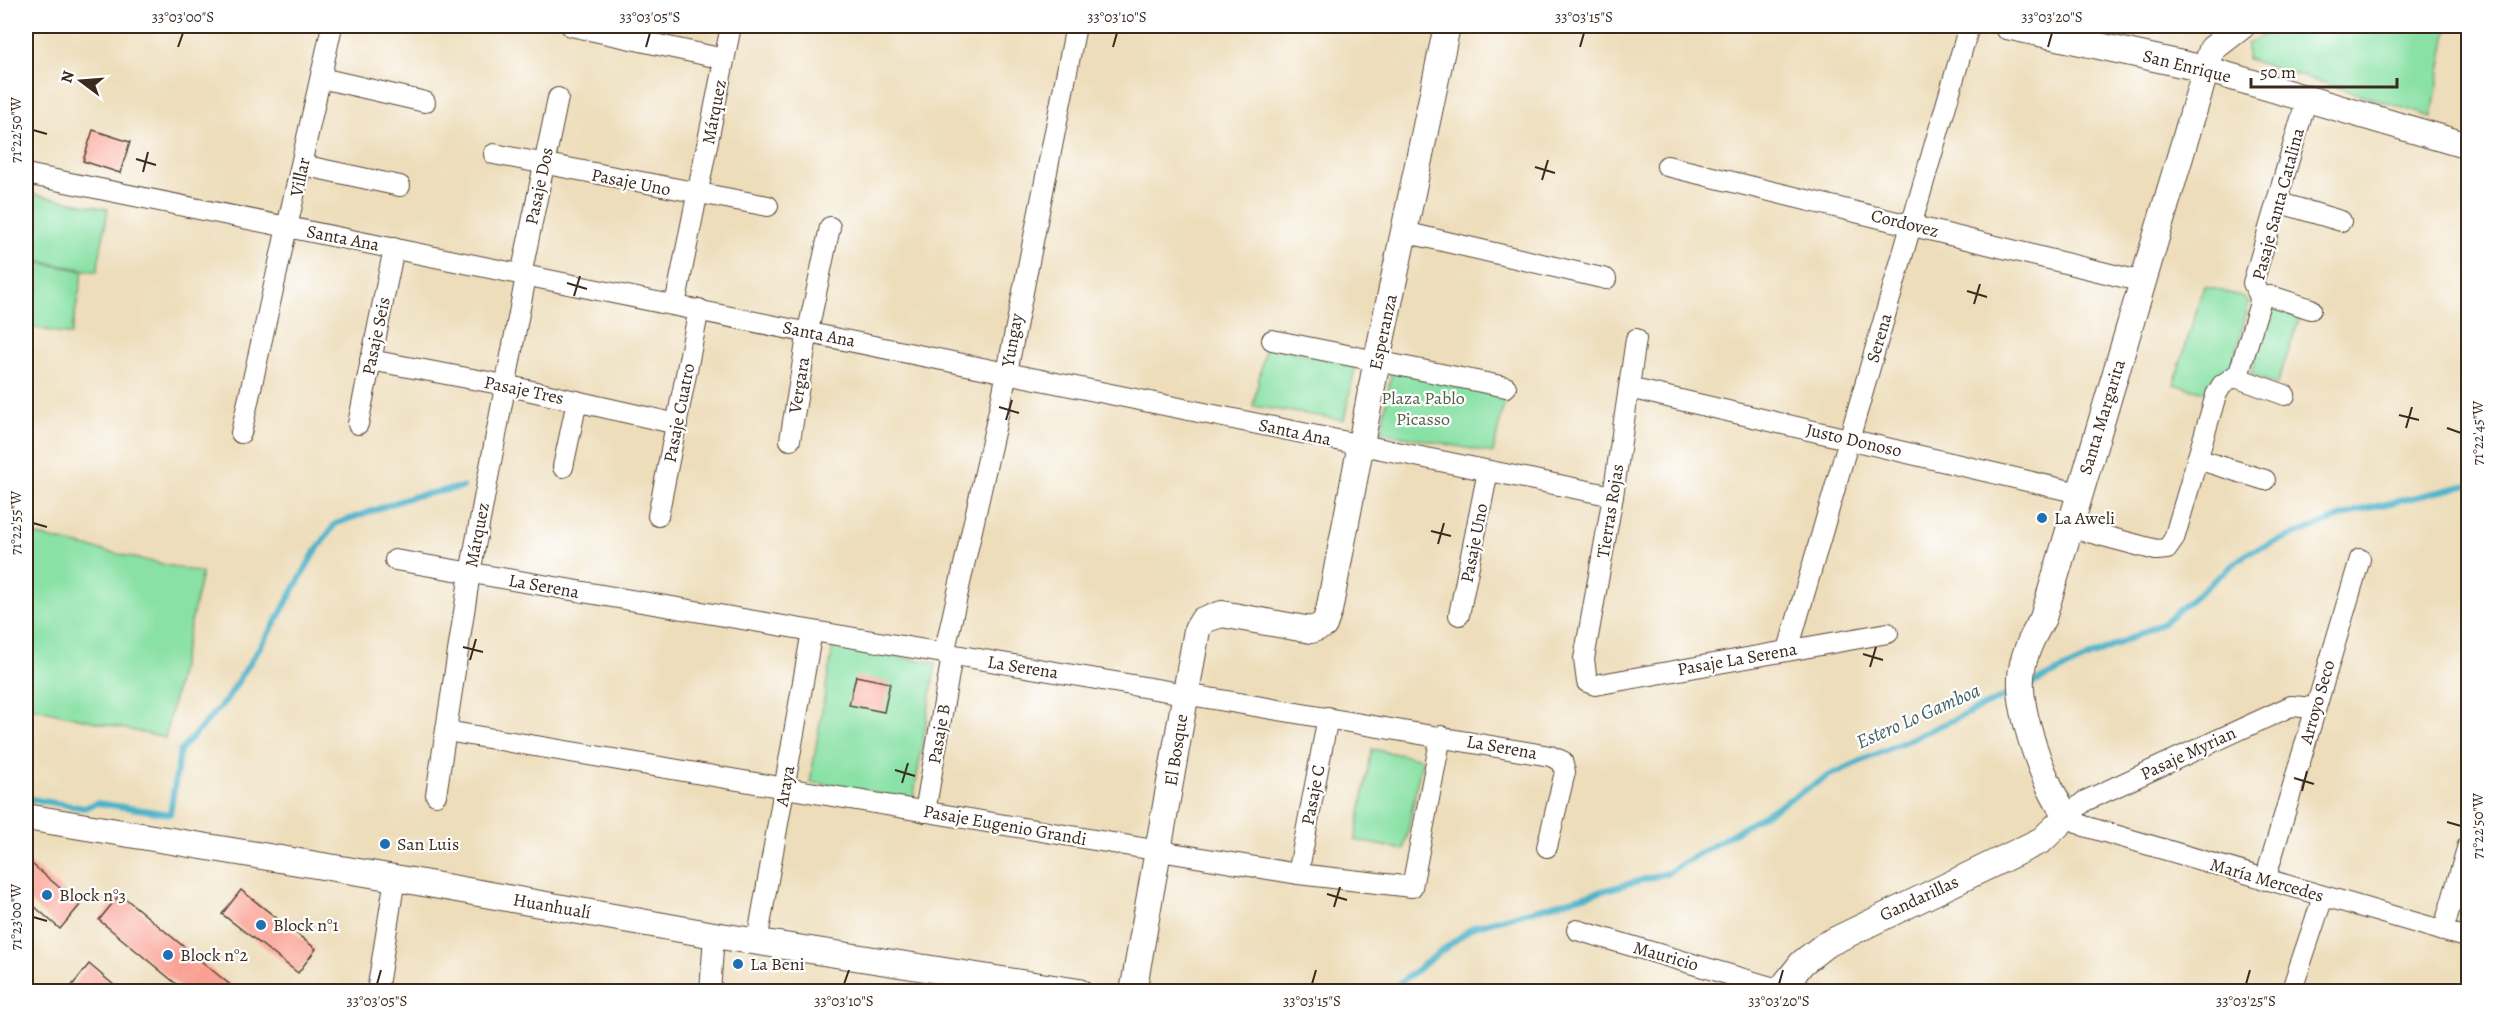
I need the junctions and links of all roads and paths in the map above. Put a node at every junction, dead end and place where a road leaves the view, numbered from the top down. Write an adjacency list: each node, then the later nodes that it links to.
1 (332, 26): 11 (street, Villar)
2 (571, 26): 9 (street)
3 (731, 26): 9 (street, Márquez)
4 (1076, 26): 43 (street, Yungay)
5 (1447, 26): 29 (street, Esperanza)
6 (1969, 26): 26 (street, Serena)
7 (2242, 26): 10 (street, Santa Margarita)
8 (2022, 27): 10 (street, San Enrique)
9 (724, 59): 22 (street, Márquez)
10 (2205, 69): 13 (street, San Enrique); 33 (street, Santa Margarita)
11 (321, 78): 14 (street); 17 (street, Villar)
12 (558, 98): 18 (street, Pasaje Dos)
13 (2307, 98): 15 (street, San Enrique); 23 (street, Pasaje Santa Catalina)
14 (425, 102)
15 (2469, 146)
16 (494, 154): 18 (street, Pasaje Uno)
17 (302, 165): 21 (street); 28 (street, Villar)
18 (543, 165): 22 (street, Pasaje Uno); 31 (street, Pasaje Dos)
19 (1667, 166): 26 (street, Cordovez)
20 (26, 174): 28 (street, Santa Ana)
21 (400, 186)
22 (698, 195): 24 (street, Pasaje Uno); 35 (street, Márquez)
23 (2277, 202): 25 (street); 34 (street, Pasaje Santa Catalina)
24 (768, 206)
25 (2341, 221)
26 (1913, 225): 33 (street, Cordovez); 53 (street, Serena)
27 (830, 227): 38 (street, Vergara)
28 (289, 228): 30 (street, Santa Ana); 52 (street, Villar)
29 (1404, 232): 32 (street); 42 (street, Esperanza)
30 (394, 248): 31 (street, Santa Ana); 41 (street, Pasaje Seis)
31 (524, 275): 35 (street, Santa Ana); 45 (street, Márquez)
32 (1606, 279)
33 (2143, 282): 60 (street, Santa Margarita)
34 (2260, 297): 37 (street); 44 (street, Pasaje Santa Catalina)
35 (675, 305): 36 (street, Santa Ana)
36 (699, 309): 38 (street, Santa Ana); 51 (street, Pasaje Cuatro)
37 (2310, 309)
38 (808, 331): 43 (street, Santa Ana); 54 (street, Vergara)
39 (1636, 339): 47 (street, Tierras Rojas)
40 (1272, 340): 42 (street)
41 (370, 360): 45 (street, Pasaje Tres); 50 (street, Pasaje Seis)
42 (1377, 360): 46 (street); 55 (street, Esperanza)
43 (1006, 372): 55 (street, Santa Ana); 72 (street, Yungay)
44 (2235, 377): 48 (street); 56 (street, Pasaje Santa Catalina)
45 (505, 385): 49 (street, Pasaje Tres); 66 (street, Márquez)
46 (1506, 387)
47 (1629, 388): 53 (street, Justo Donoso); 61 (street, Tierras Rojas)
48 (2285, 395)
49 (577, 401): 51 (street, Pasaje Tres); 57 (street)
50 (358, 424)
51 (677, 424): 62 (street, Pasaje Cuatro)
52 (241, 433)
53 (1849, 439): 60 (street, Justo Donoso); 71 (street, Serena)
54 (790, 440)
55 (1360, 446): 58 (street, Santa Ana); 68 (street, Esperanza)
56 (2197, 459): 59 (street); 63 (street, Pasaje Santa Catalina)
57 (563, 467)
58 (1488, 471): 61 (street, Santa Ana); 67 (street, Pasaje Uno)
59 (2265, 480)
60 (2079, 492): 63 (street, Santa Margarita)
61 (1613, 496): 73 (street, Tierras Rojas)
62 (658, 516)
63 (2070, 527): 82 (street, Santa Margarita)
64 (2360, 559): 75 (street, Arroyo Seco)
65 (395, 560): 66 (street, La Serena)
66 (470, 573): 69 (street, La Serena); 77 (street, Márquez)
67 (1459, 615)
68 (1311, 630): 74 (street, El Bosque)
69 (812, 631): 72 (street, La Serena); 79 (street, Araya)
70 (1888, 633): 71 (street, Pasaje La Serena)
71 (1788, 650): 73 (street, Pasaje La Serena)
72 (948, 655): 74 (street, La Serena); 81 (street, Pasaje B)
73 (1587, 682)
74 (1185, 695): 76 (street, La Serena); 86 (street, El Bosque)
75 (2315, 708): 82 (street, Pasaje Myrian); 89 (street, Arroyo Seco)
76 (1328, 717): 78 (street, La Serena); 87 (street, Pasaje C)
77 (446, 731): 79 (street, Pasaje Eugenio Grandi); 80 (street, Márquez)
78 (1441, 736): 85 (street, La Serena); 87 (street, Pasaje Eugenio Grandi)
79 (785, 789): 81 (street, Pasaje Eugenio Grandi); 95 (street, Araya)
80 (436, 795)
81 (925, 812): 86 (street, Pasaje Eugenio Grandi)
82 (2067, 816): 89 (street, María Mercedes); 97 (street, Gandarillas)
83 (26, 817): 88 (street, Huanhualí)
84 (2469, 845): 92 (street)
85 (1547, 847)
86 (1160, 851): 87 (street, Pasaje Eugenio Grandi); 100 (street, El Bosque)
87 (1298, 873)
88 (395, 878): 93 (street, Huanhualí); 98 (street)
89 (2265, 880): 90 (street, María Mercedes)
90 (2323, 897): 92 (street, María Mercedes); 101 (street)
91 (1577, 930): 97 (street, Mauricio)
92 (2443, 931): 94 (street, María Mercedes)
93 (714, 935): 95 (street, Huanhualí); 99 (street)
94 (2469, 938)
95 (757, 942): 96 (street, Huanhualí)
96 (1063, 990)
97 (1782, 991)
98 (377, 992)
99 (710, 992)
100 (1133, 992)
101 (2291, 992)

